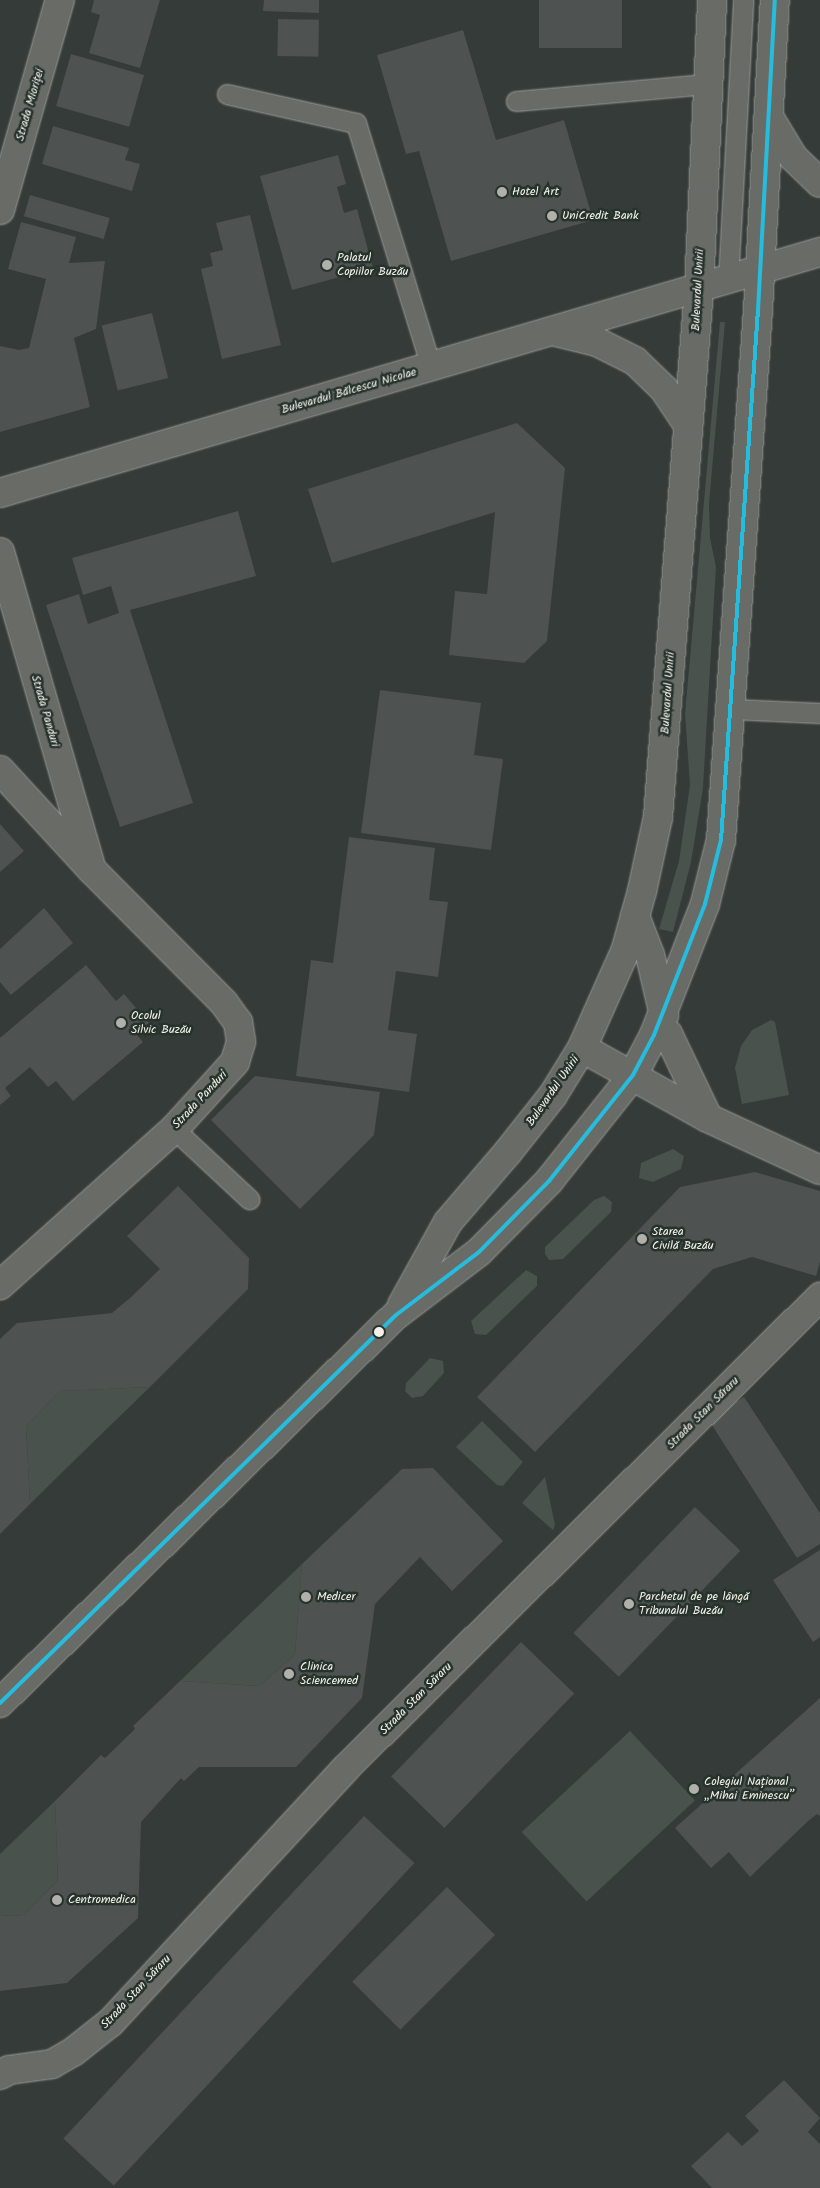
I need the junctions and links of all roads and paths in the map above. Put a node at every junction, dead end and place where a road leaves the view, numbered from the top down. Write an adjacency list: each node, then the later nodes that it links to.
1 (60, 0): 10 (street, Strada Mioriței)
2 (712, 0): 5 (street, Bulevardul Unirii)
3 (743, 0): 13 (lane)
4 (776, 0): 8 (street, Bulevardul Unirii)
5 (708, 84): 7 (lane); 14 (street, Bulevardul Unirii)
6 (227, 94): 16 (lane)
7 (516, 101)
8 (769, 117): 9 (street); 12 (street, Bulevardul Unirii)
9 (820, 183)
10 (0, 210)
11 (820, 252): 12 (street, Bulevardul Bălcescu Nicolae)
12 (760, 272): 13 (street, Bulevardul Bălcescu Nicolae); 20 (street, Bulevardul Unirii)
13 (728, 281): 14 (street, Bulevardul Bălcescu Nicolae)
14 (699, 289): 15 (street, Bulevardul Bălcescu Nicolae); 17 (street, Bulevardul Unirii)
15 (554, 332): 16 (street, Bulevardul Bălcescu Nicolae); 17 (street)
16 (430, 367): 18 (street, Bulevardul Bălcescu Nicolae)
17 (688, 425): 24 (street, Bulevardul Unirii)
18 (0, 493)
19 (0, 552): 23 (street, Strada Panduri)
20 (730, 709): 21 (lane); 25 (street, Bulevardul Unirii)
21 (820, 713)
22 (0, 770): 23 (street, Strada Panduri)
23 (92, 870): 29 (street, Strada Panduri)
24 (635, 916): 25 (street); 26 (street, Bulevardul Unirii)
25 (662, 1026): 27 (street, Bulevardul Unirii); 28 (street)
26 (582, 1048): 27 (street); 34 (street, Bulevardul Unirii)
27 (633, 1075): 28 (street); 34 (street, Bulevardul Unirii)
28 (708, 1118): 30 (street)
29 (174, 1128): 31 (lane); 32 (street, Strada Panduri)
30 (820, 1170)
31 (249, 1199)
32 (0, 1285)
33 (820, 1297): 36 (street, Strada Stan Săraru)
34 (396, 1315): 35 (street, Bulevardul Unirii)
35 (0, 1703)
36 (0, 2075)

